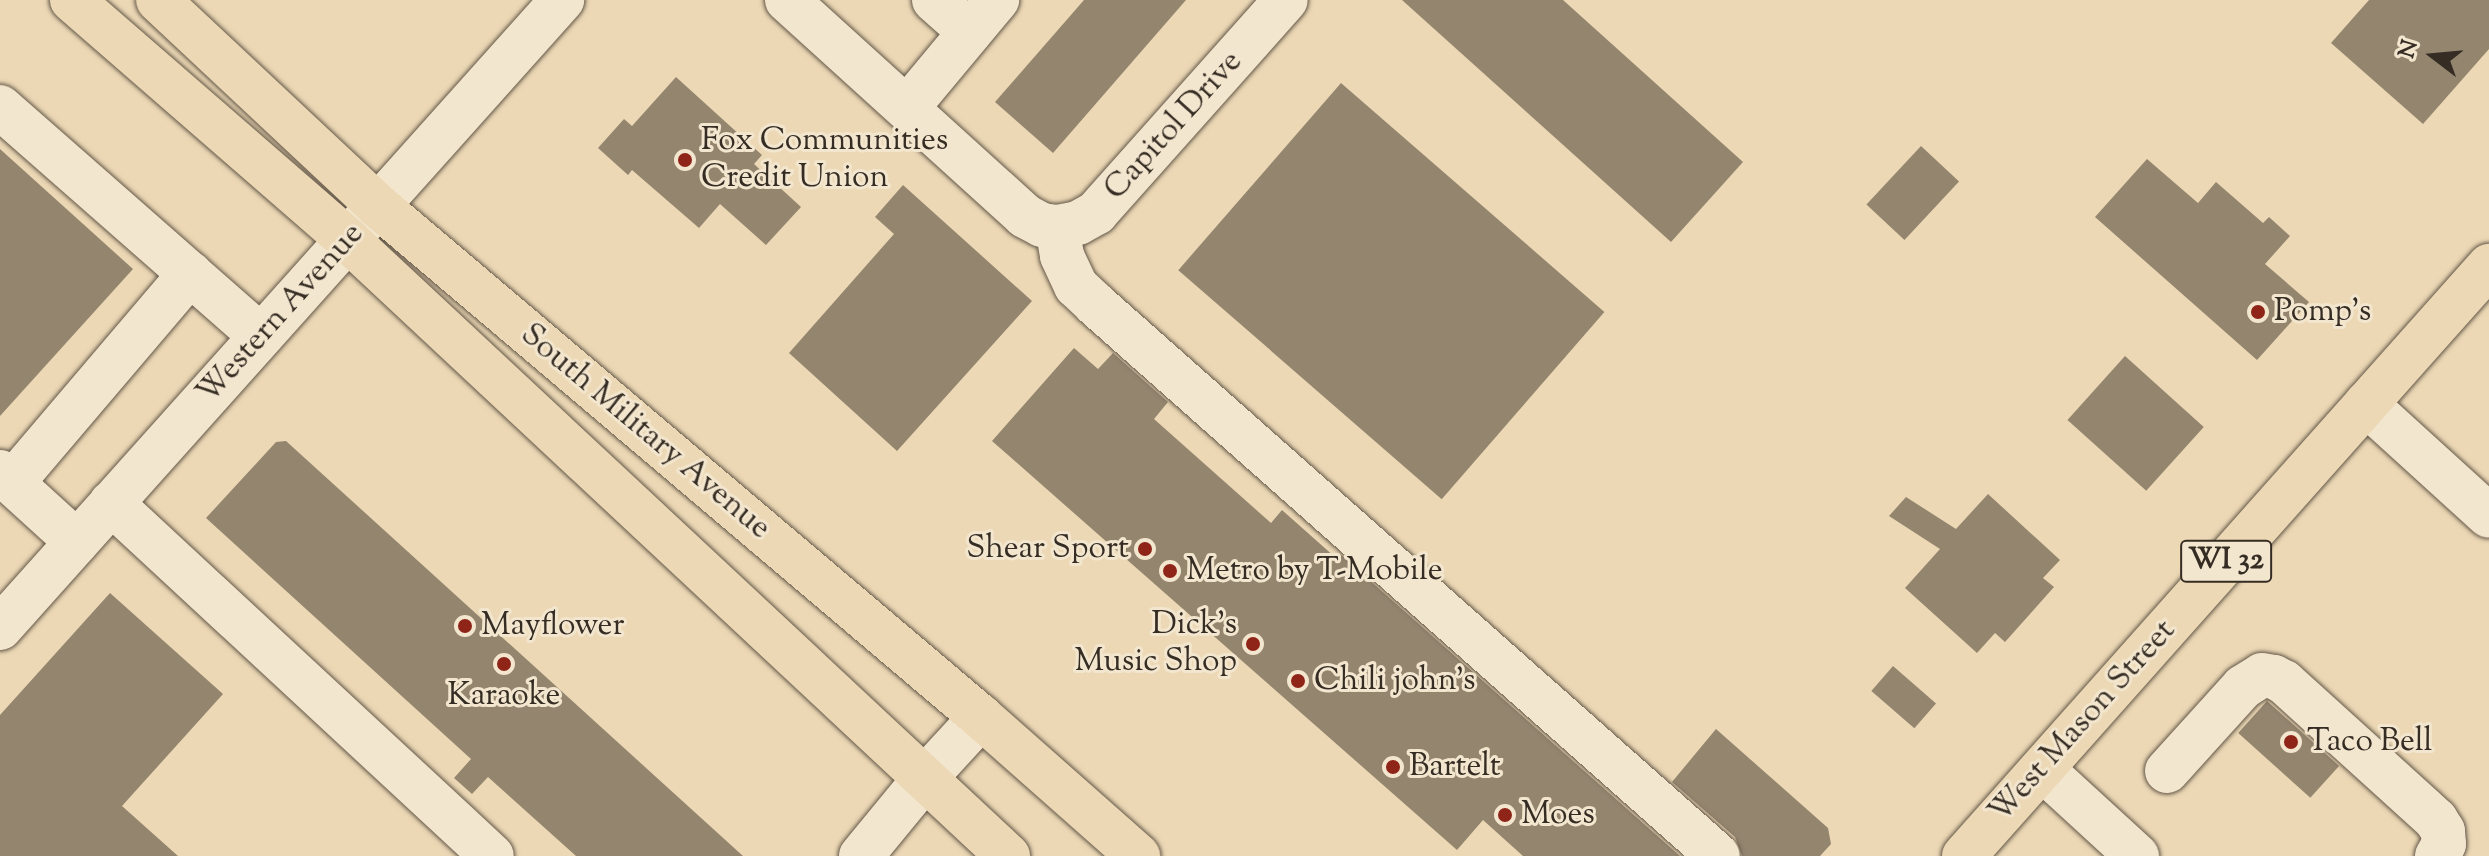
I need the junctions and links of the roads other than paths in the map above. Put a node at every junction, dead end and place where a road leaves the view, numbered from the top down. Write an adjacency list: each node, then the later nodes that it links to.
1 (72, 0): 12 (main road, South Military Avenue)
2 (158, 0): 10 (main road, South Military Avenue)
3 (562, 0): 10 (street, Western Avenue)
4 (787, 0): 9 (street)
5 (934, 0): 7 (street)
6 (1282, 1): 11 (street, Capitol Drive)
7 (983, 16): 9 (street)
8 (0, 107): 14 (street)
9 (907, 108): 11 (street)
10 (378, 206): 12 (street, Western Avenue); 22 (main road, South Military Avenue)
11 (1052, 227): 30 (street)
12 (348, 240): 15 (street, Western Avenue); 25 (main road, South Military Avenue)
13 (2489, 266): 16 (main road, West Mason Street / WI 32)
14 (190, 274): 15 (street); 17 (street)
15 (261, 336): 18 (street, Western Avenue)
16 (2366, 404): 19 (street); 23 (main road, West Mason Street / WI 32)
17 (6, 478): 20 (street)
18 (111, 503): 20 (street, Western Avenue); 26 (street)
19 (2489, 516)
20 (77, 542): 21 (street, Western Avenue)
21 (0, 628)
22 (981, 717): 25 (street); 29 (main road, South Military Avenue)
23 (2042, 769): 31 (main road, West Mason Street / WI 32); 32 (street)
24 (2167, 771): 33 (street)
25 (925, 778): 27 (street); 28 (main road, South Military Avenue)
26 (492, 856)
27 (861, 856)
28 (1008, 856)
29 (1138, 856)
30 (1718, 856)
31 (1964, 856)
32 (2137, 856)
33 (2437, 856)

